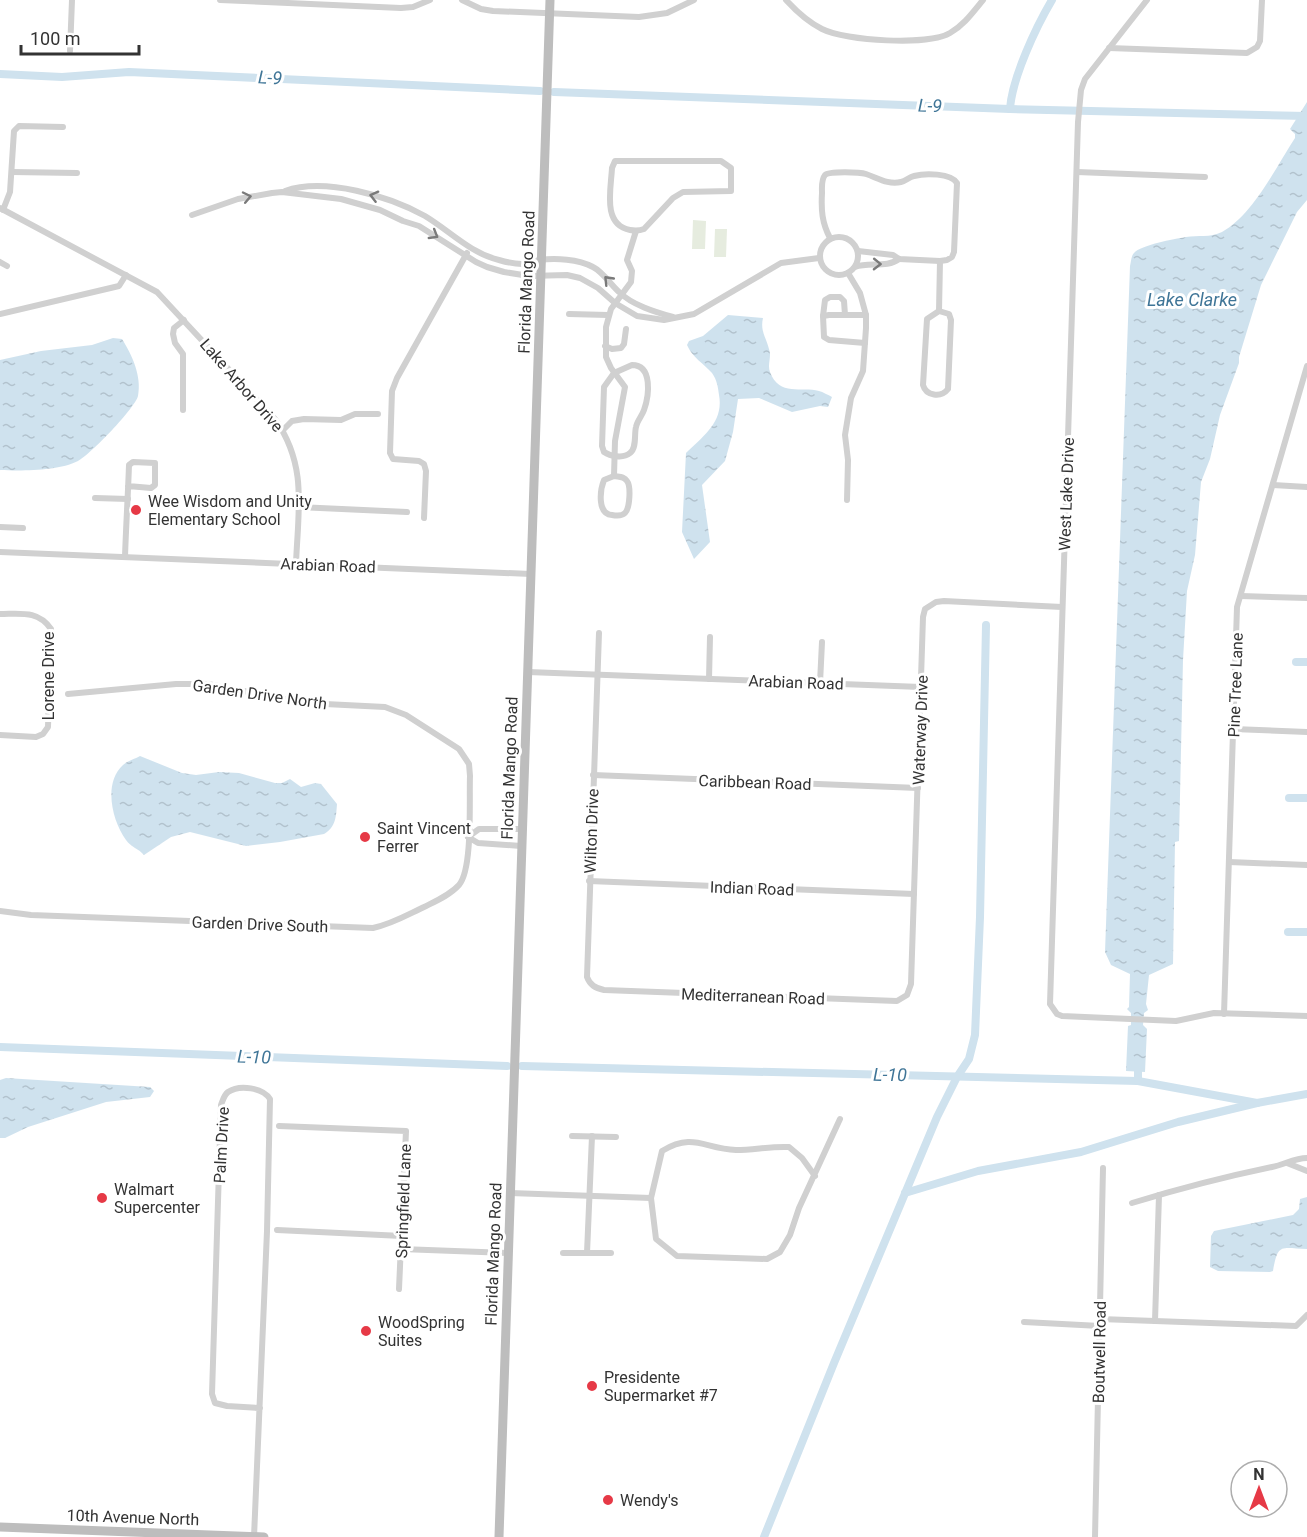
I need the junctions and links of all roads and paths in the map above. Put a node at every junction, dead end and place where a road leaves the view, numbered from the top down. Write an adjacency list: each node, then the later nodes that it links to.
1 (72, 0): 13 (street)
2 (220, 0): 3 (street)
3 (430, 0)
4 (462, 0): 11 (street)
5 (550, 0): 11 (street, Florida Mango Road)
6 (694, 0): 11 (street)
7 (786, 0): 8 (street)
8 (983, 0)
9 (1147, 0): 12 (street, West Lake Drive)
10 (1262, 0): 12 (street)
11 (549, 14): 29 (street, Florida Mango Road)
12 (1109, 48): 16 (street, West Lake Drive)
13 (70, 51)
14 (63, 127): 15 (street, Lake Arbor Drive)
15 (12, 172): 17 (street); 20 (street, Lake Arbor Drive)
16 (1077, 172): 18 (street); 76 (street, West Lake Drive)
17 (77, 173)
18 (1205, 177)
19 (282, 192): 21 (street, one-way to 19); 24 (street, one-way to 19); 26 (street, one-way to 26)
20 (1, 209): 35 (street, Lake Arbor Drive)
21 (192, 215)
22 (636, 231): 22 (street); 37 (street)
23 (830, 238): 25 (street); 27 (street); 30 (street)
24 (472, 249): 26 (street); 29 (street)
25 (858, 251): 28 (street); 33 (street)
26 (465, 255): 36 (street); 67 (street)
27 (819, 258): 34 (street); 46 (street)
28 (899, 259): 30 (street); 33 (street, one-way to 28)
29 (541, 260): 36 (street, Florida Mango Road); 37 (street, one-way to 29)
30 (940, 261): 39 (street)
31 (0, 262): 32 (street)
32 (7, 266)
33 (855, 267): 34 (street)
34 (848, 273): 44 (street)
35 (126, 275): 40 (street); 47 (street, Lake Arbor Drive)
36 (541, 275): 38 (street); 73 (street, Florida Mango Road)
37 (621, 295): 38 (street); 46 (street)
38 (615, 303): 42 (street); 46 (street)
39 (939, 311): 39 (street)
40 (0, 314)
41 (569, 314): 42 (street)
42 (609, 315): 50 (street)
43 (845, 315): 44 (street); 45 (street); 45 (street)
44 (866, 315): 49 (street)
45 (823, 316): 49 (street)
46 (676, 317)
47 (184, 320): 54 (street); 56 (street, Lake Arbor Drive)
48 (626, 329): 50 (street)
49 (865, 343): 64 (street)
50 (605, 346): 52 (street)
51 (1307, 366): 53 (street, Pine Tree Lane)
52 (614, 373): 57 (street); 57 (street); 57 (street)
53 (1305, 382): 59 (street, Pine Tree Lane)
54 (183, 410)
55 (378, 414): 56 (street)
56 (283, 430): 65 (street, Lake Arbor Drive)
57 (615, 456): 58 (street)
58 (614, 476): 58 (street)
59 (1273, 485): 61 (street); 74 (street, Pine Tree Lane)
60 (128, 486): 60 (street); 63 (street)
61 (1307, 486)
62 (95, 498): 63 (street)
63 (128, 499): 71 (street)
64 (847, 500)
65 (298, 507): 66 (street); 72 (street, Lake Arbor Drive)
66 (407, 512)
67 (424, 518)
68 (0, 527): 69 (street)
69 (23, 528)
70 (0, 552): 71 (street, Arabian Road)
71 (125, 557): 72 (street, Arabian Road)
72 (296, 564): 73 (street, Arabian Road)
73 (531, 573): 81 (street, Florida Mango Road)
74 (1240, 596): 75 (street); 87 (street, Pine Tree Lane)
75 (1307, 598)
76 (1062, 607): 85 (street, Waterway Drive); 102 (street, West Lake Drive)
77 (0, 614): 89 (street, Lorene Drive)
78 (599, 633): 82 (street, Wilton Drive)
79 (710, 638): 83 (street)
80 (822, 642): 84 (street)
81 (528, 672): 82 (street, Arabian Road); 92 (street, Florida Mango Road)
82 (598, 674): 83 (street, Arabian Road); 90 (street, Wilton Drive)
83 (709, 679): 84 (street, Arabian Road)
84 (820, 683): 85 (street, Arabian Road)
85 (921, 687): 91 (street, Waterway Drive)
86 (68, 694): 93 (street, Garden Drive North)
87 (1233, 729): 88 (street); 95 (street, Pine Tree Lane)
88 (1307, 732)
89 (0, 735)
90 (593, 775): 91 (street, Caribbean Road); 97 (street, Wilton Drive)
91 (918, 788): 98 (street, Waterway Drive)
92 (522, 829): 93 (street); 94 (street, Florida Mango Road)
93 (468, 837): 94 (street); 99 (street, Garden Drive South)
94 (521, 846): 115 (street, Florida Mango Road)
95 (1229, 862): 96 (street); 102 (street, Pine Tree Lane)
96 (1307, 865)
97 (589, 881): 98 (street, Indian Road); 100 (street, Wilton Drive)
98 (914, 894): 101 (street, Waterway Drive)
99 (0, 911)
100 (593, 986): 101 (street, Mediterranean Road)
101 (910, 990)
102 (1224, 1014): 103 (street)
103 (1307, 1016)
104 (840, 1119): 114 (street)
105 (279, 1126): 121 (street, Springfield Lane)
106 (572, 1136): 107 (street)
107 (592, 1136): 108 (street); 116 (street)
108 (616, 1137)
109 (1307, 1152): 110 (street)
110 (1304, 1158): 111 (street)
111 (1287, 1163): 113 (street); 117 (street)
112 (1103, 1168): 131 (street, Boutwell Road)
113 (1307, 1171)
114 (815, 1176): 118 (street); 118 (street)
115 (510, 1192): 116 (street); 125 (street, Florida Mango Road)
116 (589, 1194): 118 (street); 124 (street)
117 (1159, 1195): 119 (street); 129 (street)
118 (651, 1198)
119 (1132, 1203)
120 (277, 1230): 121 (street)
121 (402, 1236): 122 (street, Springfield Lane)
122 (401, 1249): 125 (street); 127 (street, Springfield Lane)
123 (563, 1253): 124 (street)
124 (587, 1253): 126 (street)
125 (508, 1254): 138 (street, Florida Mango Road)
126 (611, 1254)
127 (399, 1289)
128 (1307, 1315): 129 (street)
129 (1155, 1321): 131 (street)
130 (1024, 1322): 131 (street)
131 (1100, 1323): 139 (street, Boutwell Road)
132 (260, 1408): 132 (street, Palm Drive); 136 (street, Palm Drive)
133 (0, 1527): 134 (street, 10th Avenue North)
134 (82, 1533): 135 (street, 10th Avenue North)
135 (246, 1537): 136 (street, 10th Avenue North)
136 (254, 1537): 137 (street, 10th Avenue North)
137 (264, 1537)
138 (499, 1537)
139 (1095, 1537)

